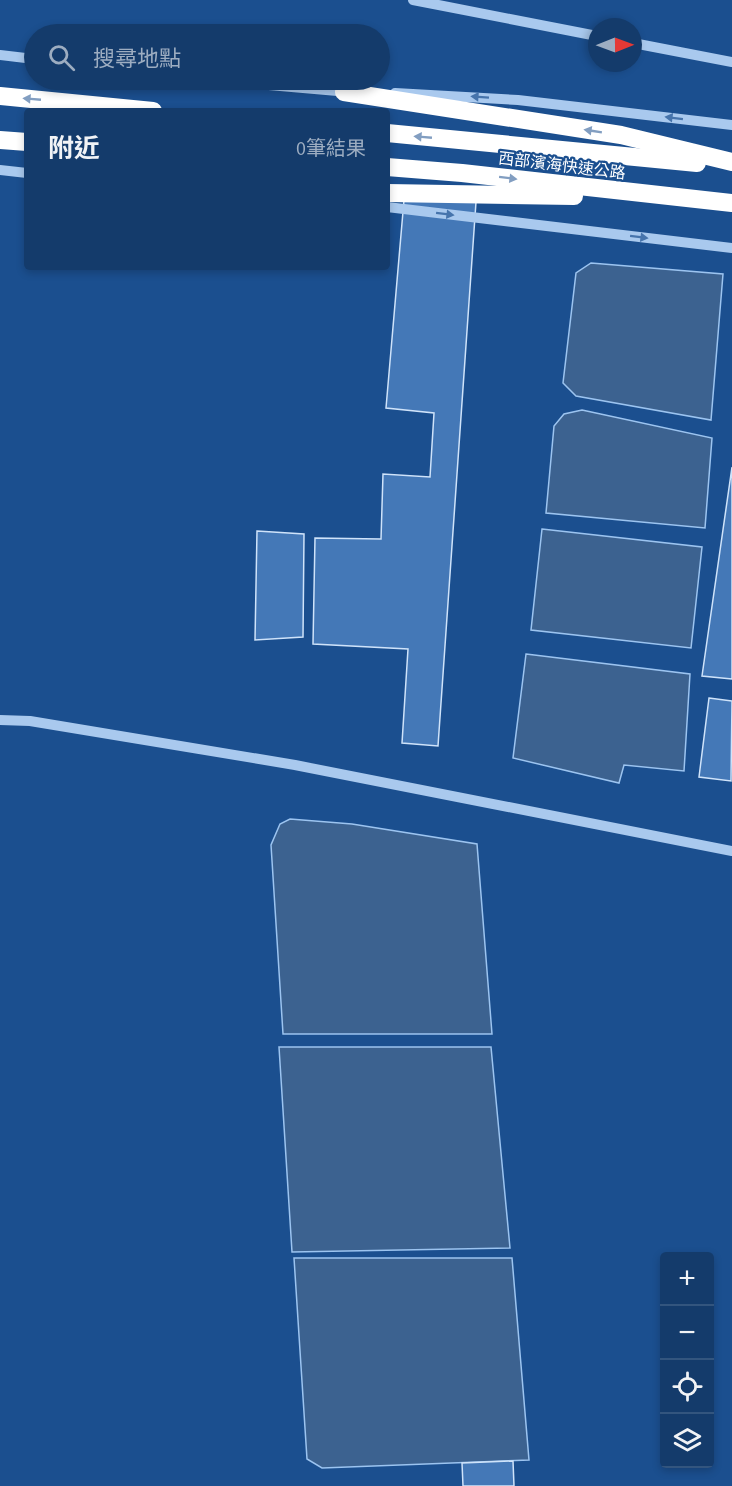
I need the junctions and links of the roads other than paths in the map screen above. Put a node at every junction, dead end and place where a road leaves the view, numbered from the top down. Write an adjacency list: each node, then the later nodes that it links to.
1 (413, 0): 2 (street)
2 (588, 34)
3 (642, 45): 6 (street)
4 (0, 55): 5 (street)
5 (24, 58)
6 (732, 62)
7 (323, 90): 8 (street)
8 (345, 92): 11 (street, one-way to 8); 15 (highway, one-way to 8)
9 (0, 96): 10 (highway, one-way to 9)
10 (122, 108)
11 (732, 124)
12 (390, 134): 15 (highway, 西部濱海快速公路, one-way to 12)
13 (0, 140): 14 (highway)
14 (24, 141)
15 (732, 164)
16 (390, 167): 20 (highway, 西部濱海快速公路, one-way to 20)
17 (0, 170): 18 (street)
18 (24, 173)
19 (390, 193): 20 (highway)
20 (679, 198): 21 (highway, 西部濱海快速公路)
21 (732, 203)
22 (390, 207): 23 (street, one-way to 23)
23 (732, 248)
24 (0, 720): 25 (street)
25 (732, 851)

